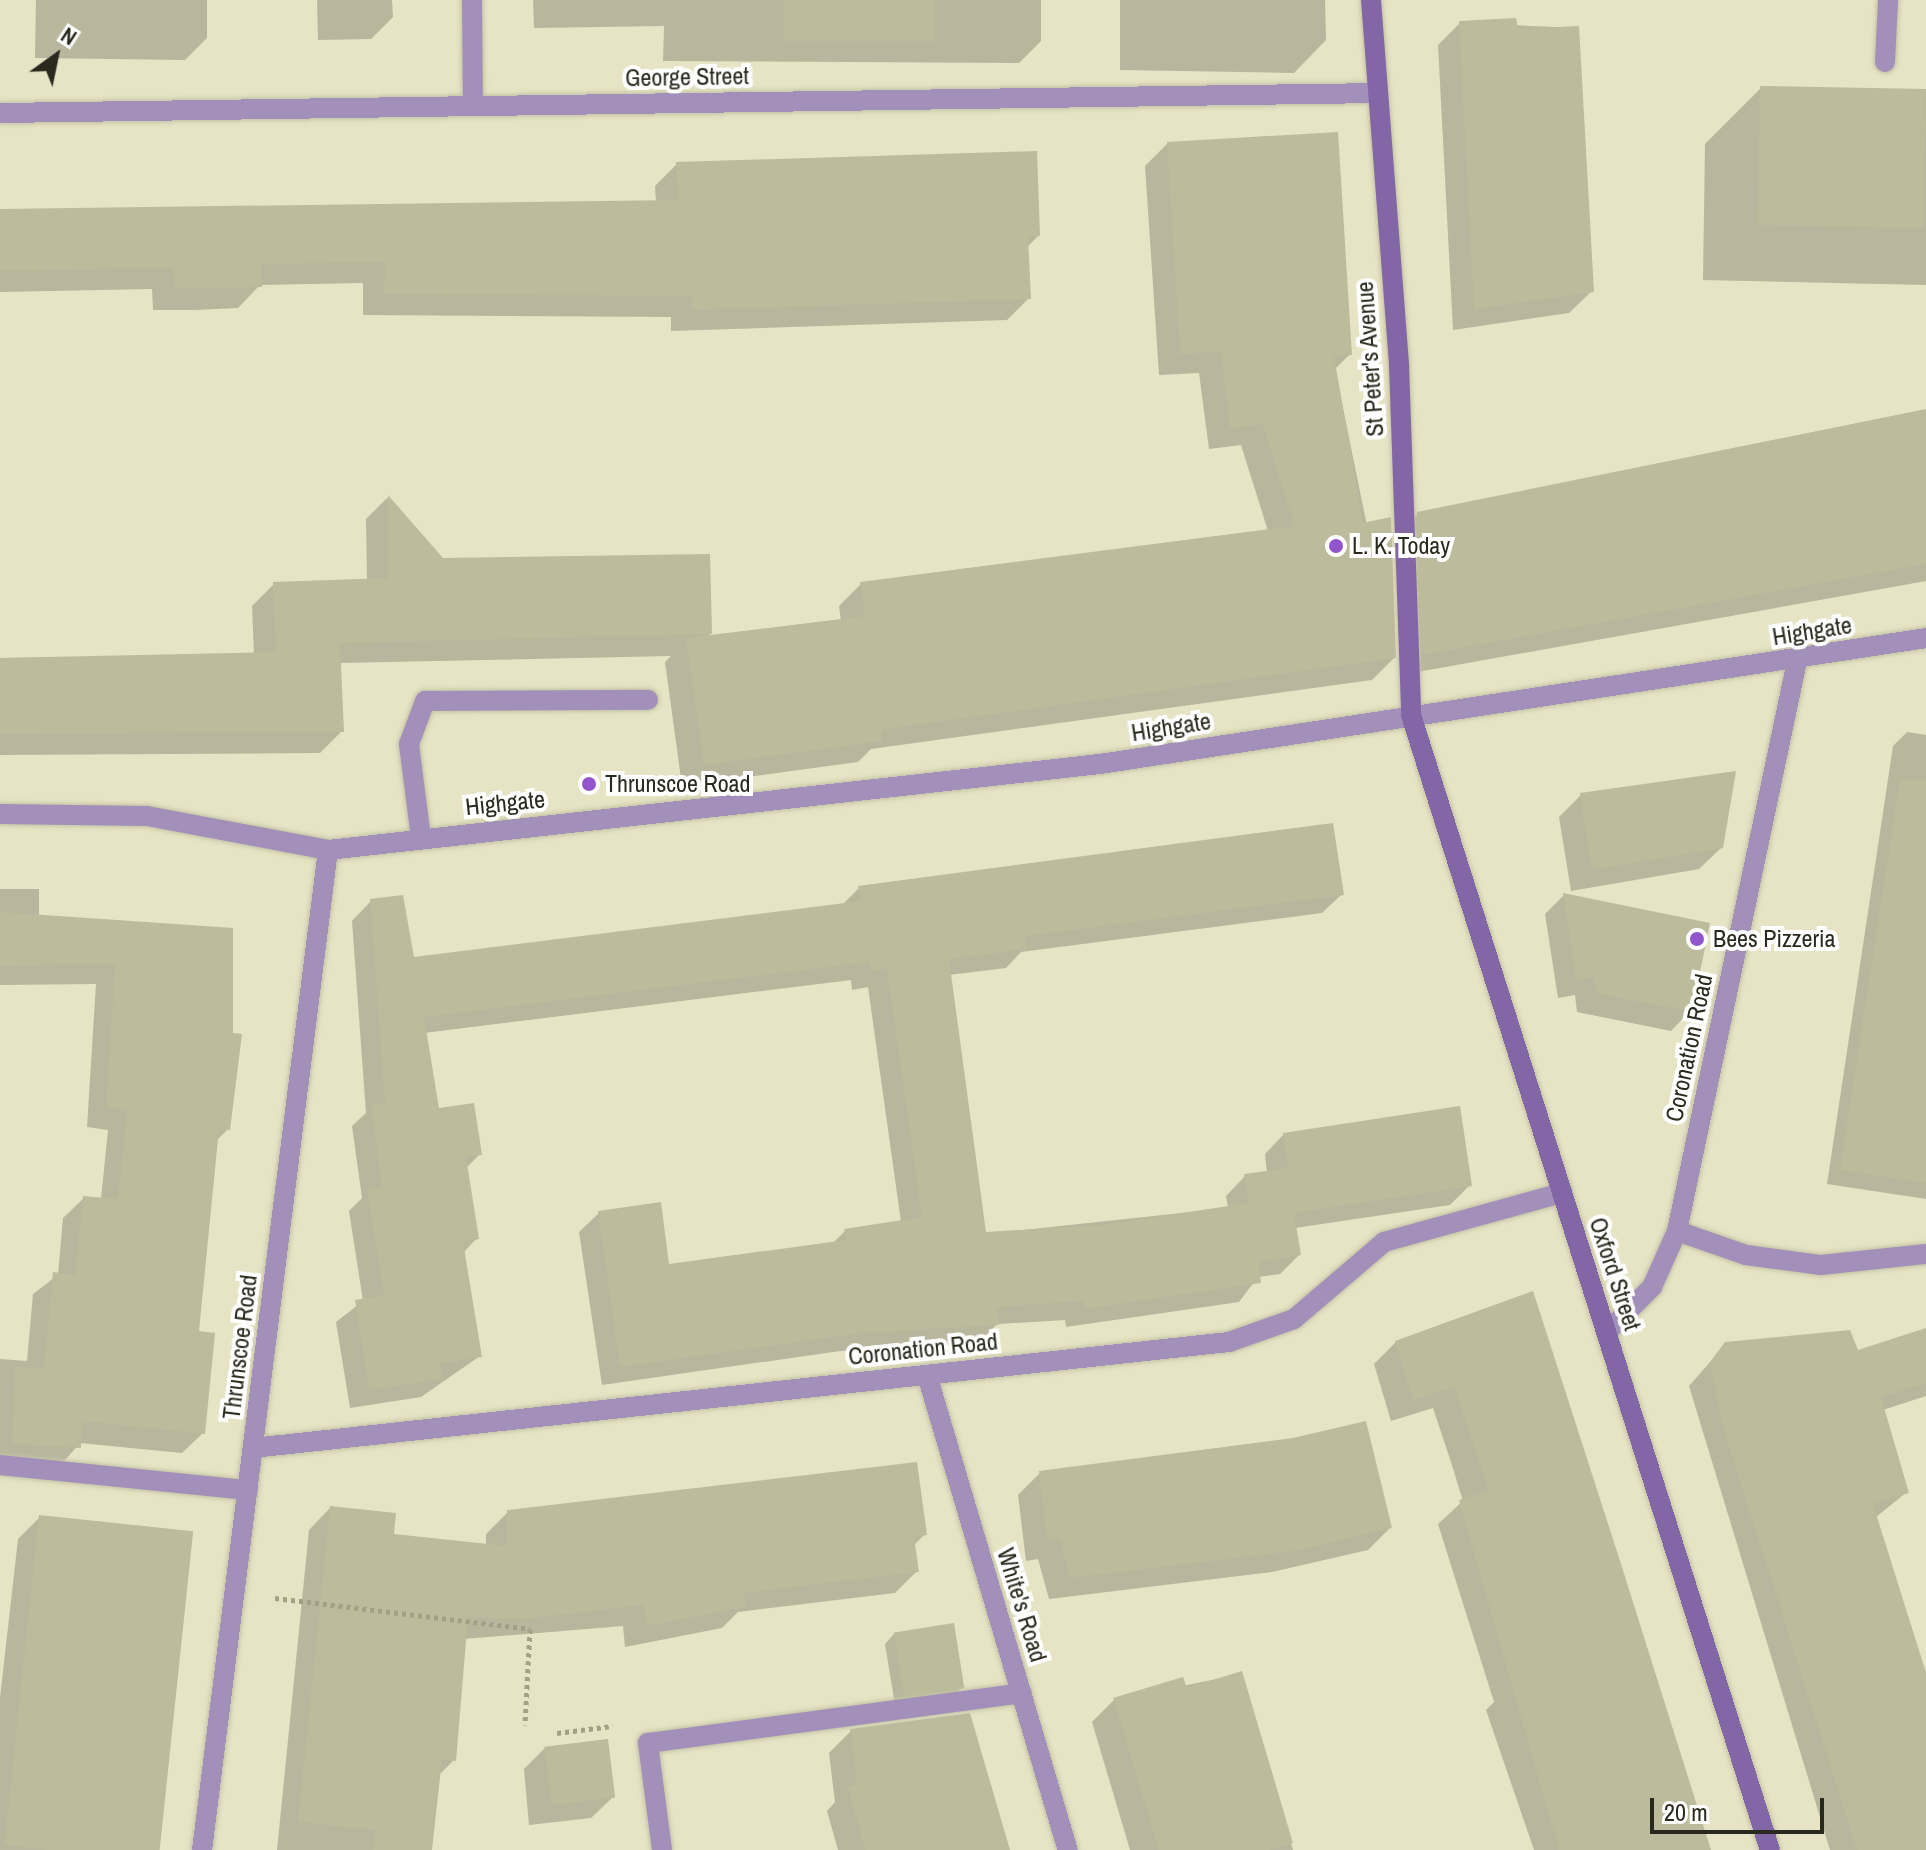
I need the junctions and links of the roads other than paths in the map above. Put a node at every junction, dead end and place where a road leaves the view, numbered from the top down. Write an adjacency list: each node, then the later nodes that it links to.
1 (472, 0): 6 (street)
2 (1371, 0): 5 (street, St Peter's Avenue)
3 (1888, 0): 4 (street)
4 (1885, 62)
5 (1375, 93): 6 (street, George Street); 11 (street, St Peter's Avenue)
6 (473, 106): 7 (street, George Street)
7 (0, 113)
8 (1926, 638): 9 (street, Highgate)
9 (1797, 661): 11 (street, Highgate); 16 (street, Coronation Road)
10 (648, 700): 13 (street)
11 (1411, 715): 13 (street, Highgate); 15 (street, Oxford Street)
12 (0, 814): 14 (street, Highgate)
13 (421, 838): 14 (street, Highgate)
14 (328, 850): 20 (street, Thrunscoe Road)
15 (1562, 1193): 18 (street, Oxford Street); 19 (street, Coronation Road)
16 (1677, 1231): 17 (street); 18 (street, Coronation Road)
17 (1926, 1254)
18 (1607, 1332): 27 (street, Oxford Street)
19 (927, 1375): 20 (street, Coronation Road); 23 (street, White's Road)
20 (253, 1448): 22 (street, Thrunscoe Road)
21 (0, 1465): 22 (street)
22 (248, 1490): 24 (street, Thrunscoe Road)
23 (1022, 1693): 25 (street); 26 (street, White's Road)
24 (202, 1850)
25 (662, 1850)
26 (1068, 1850)
27 (1770, 1850)

